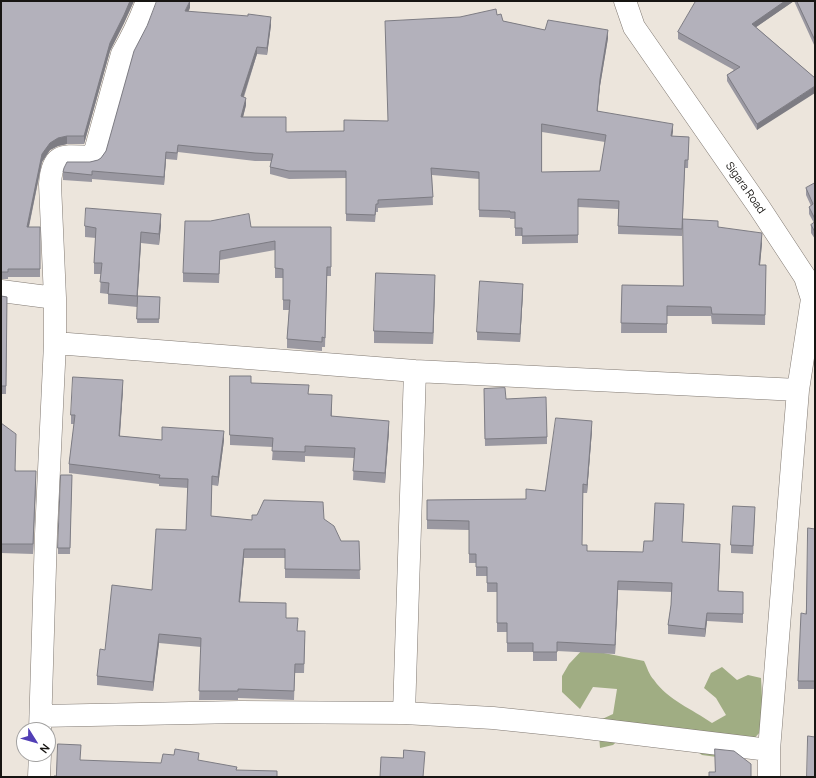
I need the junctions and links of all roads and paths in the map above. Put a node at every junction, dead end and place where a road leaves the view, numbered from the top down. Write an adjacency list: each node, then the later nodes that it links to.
1 (147, 1): 4 (street)
2 (625, 1): 7 (street, Sigara Road)
3 (1, 291): 4 (street)
4 (55, 298): 5 (street)
5 (55, 343): 6 (street); 9 (street)
6 (416, 371): 7 (street); 8 (street)
7 (798, 390): 11 (street, Sigara Road)
8 (404, 713): 10 (street); 11 (street)
9 (40, 722)
10 (56, 722)
11 (769, 750): 14 (street, Sigara Road)
12 (40, 762): 13 (street)
13 (39, 777)
14 (769, 777)

